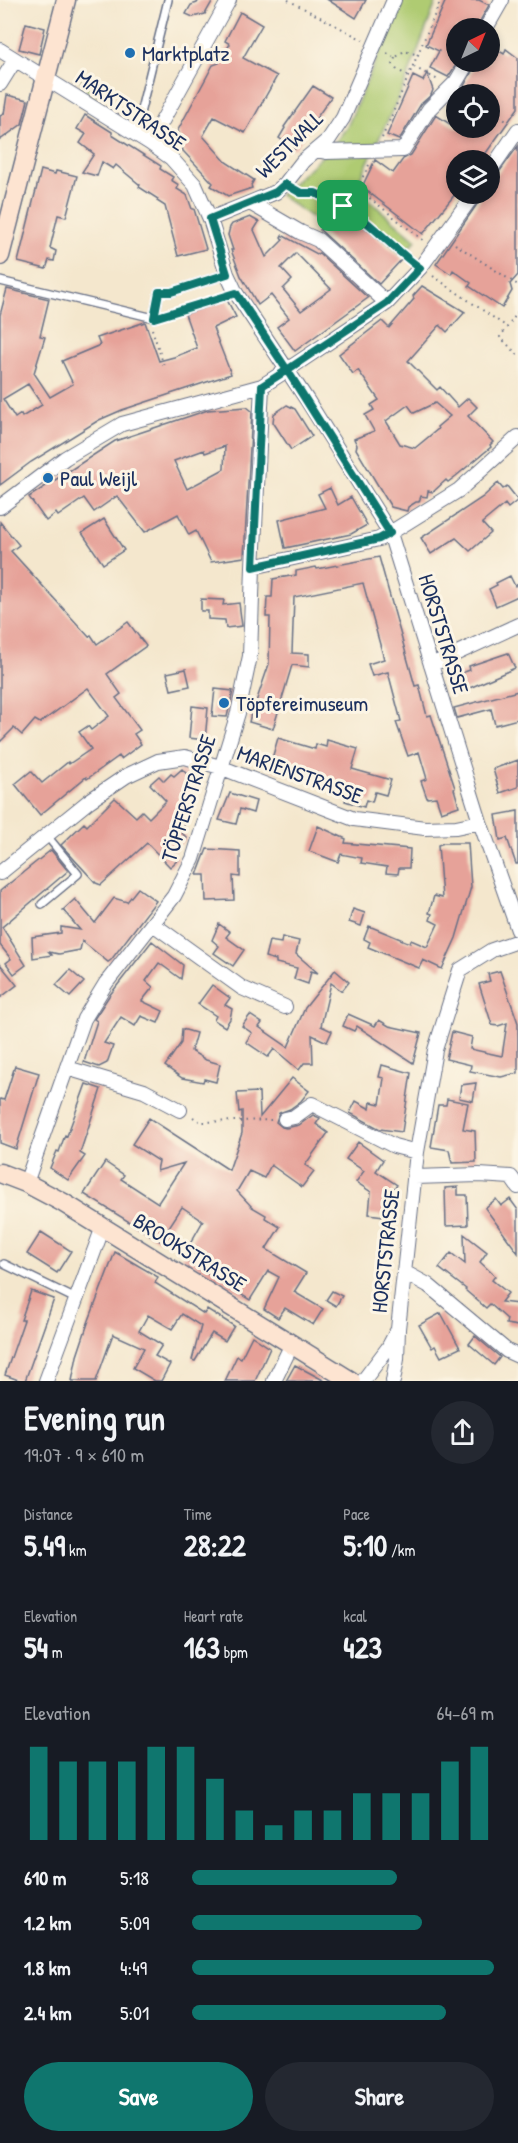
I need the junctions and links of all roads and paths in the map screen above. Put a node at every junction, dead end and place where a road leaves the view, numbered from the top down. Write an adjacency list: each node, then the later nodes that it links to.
1 (66, 0): 15 (main road)
2 (168, 0): 19 (lane)
3 (229, 0): 20 (street)
4 (288, 0): 8 (path)
5 (394, 0): 8 (street, WESTWALL)
6 (502, 0): 7 (street)
7 (492, 18)
8 (375, 47): 11 (path); 21 (street, WESTWALL)
9 (0, 50): 12 (street, MARKTSTRASSE)
10 (419, 56): 11 (path)
11 (395, 58): 14 (path)
12 (15, 60): 15 (street, MARKTSTRASSE); 16 (street)
13 (462, 72): 21 (street)
14 (410, 76)
15 (46, 79): 19 (street, MARKTSTRASSE); 28 (main road)
16 (0, 84)
17 (500, 118): 18 (path)
18 (513, 126): 22 (street)
19 (135, 134): 20 (street, MARKTSTRASSE)
20 (150, 143): 26 (street, MARKTSTRASSE)
21 (316, 150): 23 (street, WESTWALL)
22 (500, 151)
23 (285, 184): 24 (street, WESTWALL); 29 (path)
24 (250, 203): 26 (street, WESTWALL); 34 (street)
25 (467, 204): 27 (street)
26 (210, 219): 30 (street, MARKTSTRASSE)
27 (443, 237): 29 (street); 32 (path)
28 (0, 256)
29 (420, 268): 34 (street); 37 (path)
30 (227, 274): 33 (street, MARKTSTRASSE); 36 (lane)
31 (0, 280): 36 (lane)
32 (518, 285)
33 (236, 293): 36 (path); 40 (street, MARKTSTRASSE)
34 (387, 303): 40 (street)
35 (518, 312): 37 (path)
36 (154, 318): 39 (path)
37 (507, 327): 38 (path)
38 (518, 355)
39 (165, 369)
40 (287, 370): 41 (street); 44 (street, HORSTSTRASSE)
41 (262, 386): 43 (street); 45 (street, TÖPFERSTRASSE)
42 (518, 437): 44 (street)
43 (0, 507)
44 (390, 533): 45 (street); 47 (street, HORSTSTRASSE)
45 (253, 567): 48 (street, TÖPFERSTRASSE)
46 (518, 626): 47 (street)
47 (431, 665): 49 (street, HORSTSTRASSE)
48 (220, 767): 49 (street, MARIENSTRASSE); 50 (street, MARIENSTRASSE); 53 (street, TÖPFERSTRASSE)
49 (480, 822): 54 (street, HORSTSTRASSE)
50 (47, 836): 51 (street, MARIENSTRASSE); 52 (lane)
51 (0, 873)
52 (42, 904)
53 (153, 924): 56 (street); 57 (street, TÖPFERSTRASSE)
54 (518, 930)
55 (518, 941): 60 (street, HORSTSTRASSE)
56 (285, 1007)
57 (67, 1068): 58 (street); 63 (street, TÖPFERSTRASSE)
58 (180, 1110): 59 (path)
59 (285, 1119): 60 (street)
60 (417, 1152): 62 (street, HORSTSTRASSE)
61 (0, 1173): 63 (main road, BROOKSTRASSE)
62 (415, 1177): 64 (street, HORSTSTRASSE); 67 (street, HORSTSTRASSE)
63 (26, 1183): 65 (main road, BROOKSTRASSE)
64 (518, 1187)
65 (103, 1227): 68 (street); 70 (main road, BROOKSTRASSE)
66 (4, 1264): 68 (lane)
67 (404, 1272): 69 (street, HORSTSTRASSE); 71 (street)
68 (76, 1299): 72 (street)
69 (398, 1329): 75 (street, HORSTSTRASSE); 76 (street, HORSTSTRASSE)
70 (292, 1344): 73 (street); 74 (main road, BROOKSTRASSE)
71 (518, 1356)
72 (46, 1381)
73 (274, 1381)
74 (351, 1381)
75 (363, 1381)
76 (393, 1381)

